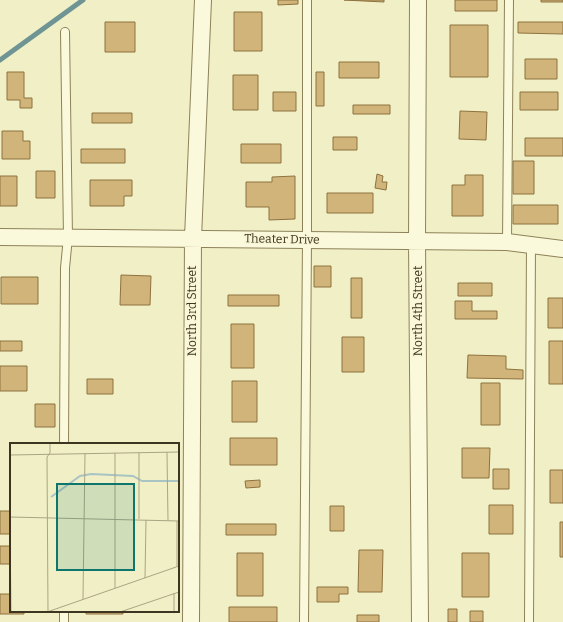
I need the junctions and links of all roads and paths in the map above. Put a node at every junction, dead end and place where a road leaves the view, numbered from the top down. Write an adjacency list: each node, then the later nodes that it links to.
1 (203, 0): 8 (street, North 3rd Street)
2 (307, 0): 9 (lane)
3 (418, 0): 10 (street, North 4th Street)
4 (509, 0): 11 (lane)
5 (65, 32): 7 (lane)
6 (0, 237): 7 (street, Theater Drive)
7 (68, 237): 8 (street, Theater Drive); 14 (lane)
8 (192, 238): 9 (street, Theater Drive); 15 (street, North 3rd Street)
9 (307, 240): 10 (street, Theater Drive); 16 (lane)
10 (417, 241): 11 (street, Theater Drive); 17 (street, North 4th Street)
11 (507, 242): 12 (street, Theater Drive)
12 (531, 245): 13 (street, Theater Drive); 18 (lane)
13 (563, 249)
14 (64, 443)
15 (191, 622)
16 (304, 622)
17 (420, 622)
18 (529, 622)

